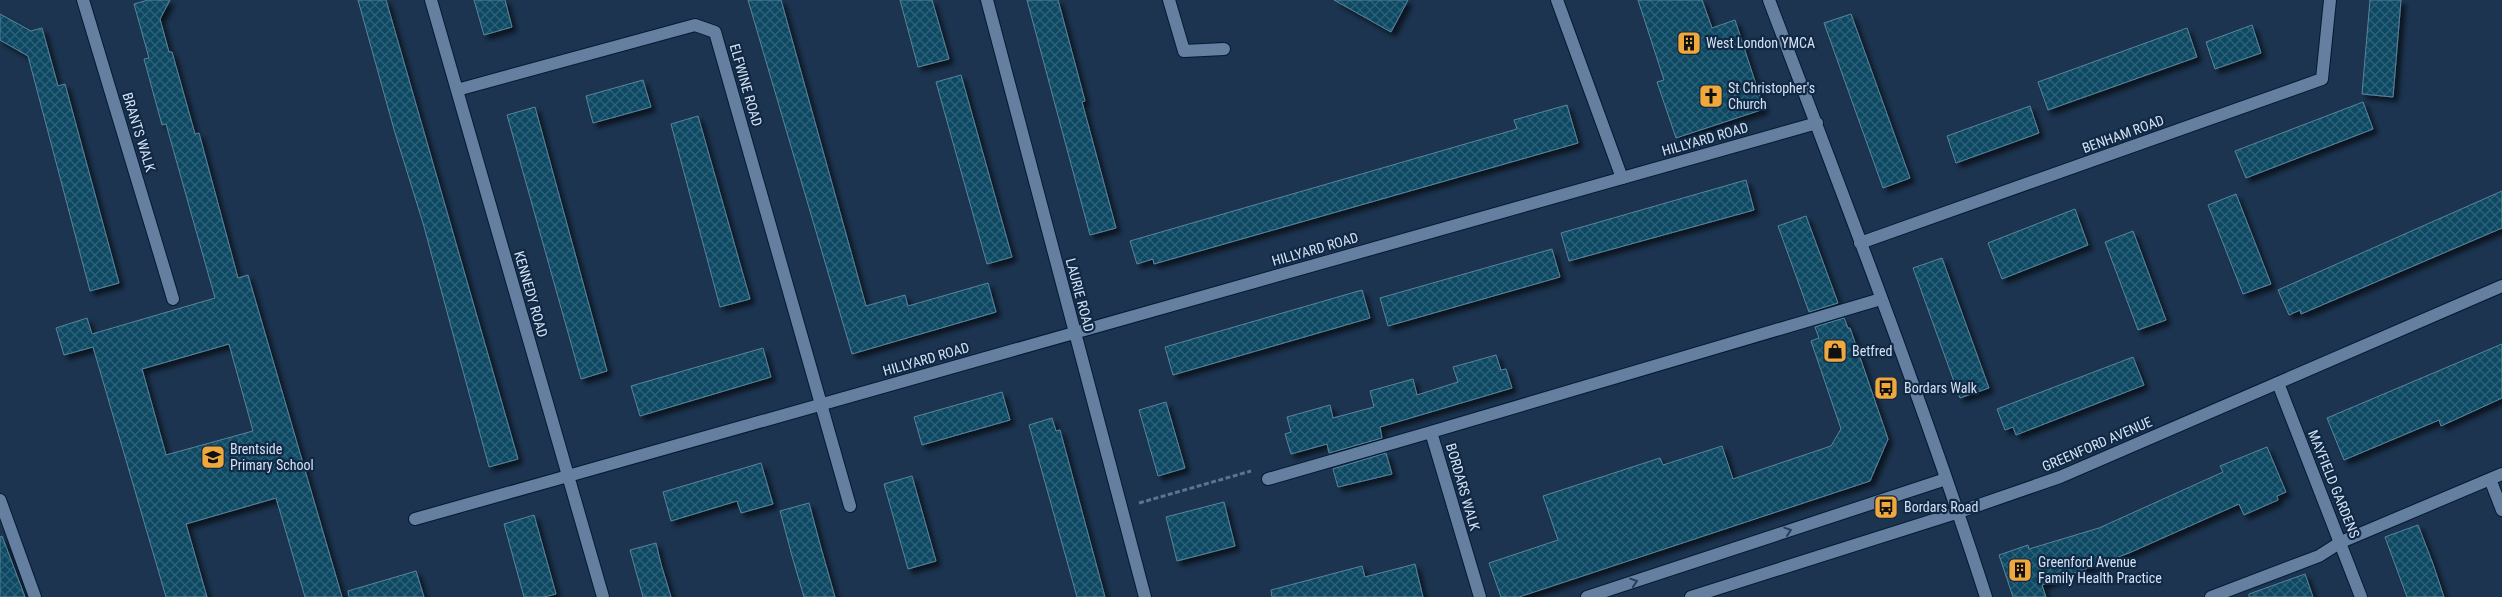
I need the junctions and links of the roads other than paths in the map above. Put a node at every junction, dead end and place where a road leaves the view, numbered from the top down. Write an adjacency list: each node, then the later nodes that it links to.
1 (83, 0): 14 (street, BRANTS WALK)
2 (431, 0): 9 (street, KENNEDY ROAD)
3 (987, 0): 16 (street, LAURIE ROAD)
4 (1169, 0): 8 (street)
5 (1558, 0): 11 (street)
6 (1770, 0): 10 (street)
7 (2330, 0): 12 (street, BENHAM ROAD)
8 (1224, 49)
9 (457, 90): 18 (street, ELFWINE ROAD); 20 (street, KENNEDY ROAD)
10 (1817, 123): 11 (street, HILLYARD ROAD); 12 (street)
11 (1622, 178): 16 (street, HILLYARD ROAD)
12 (1860, 243): 15 (street)
13 (2502, 286): 17 (street, GREENFORD AVENUE)
14 (173, 299)
15 (1880, 299): 19 (street, BORDARS WALK); 23 (street)
16 (1075, 333): 18 (street, HILLYARD ROAD); 32 (street, LAURIE ROAD)
17 (2278, 383): 27 (street, GREENFORD AVENUE); 29 (street, MAYFIELD GARDENS)
18 (822, 404): 20 (street, HILLYARD ROAD); 25 (street)
19 (1431, 432): 22 (street); 33 (street, BORDARS WALK)
20 (568, 476): 28 (street, HILLYARD ROAD); 31 (street, KENNEDY ROAD)
21 (2496, 477): 26 (street); 29 (street)
22 (1268, 479)
23 (1946, 479): 27 (street); 34 (street, one-way to 23)
24 (0, 500): 30 (street)
25 (850, 506)
26 (2502, 510)
27 (1959, 512): 35 (street, GREENFORD AVENUE); 36 (street)
28 (415, 519)
29 (2341, 542): 37 (street); 38 (street, MAYFIELD GARDENS)
30 (35, 597)
31 (602, 597)
32 (1145, 597)
33 (1480, 597)
34 (1587, 597)
35 (1691, 597)
36 (1986, 597)
37 (2211, 597)
38 (2361, 597)

